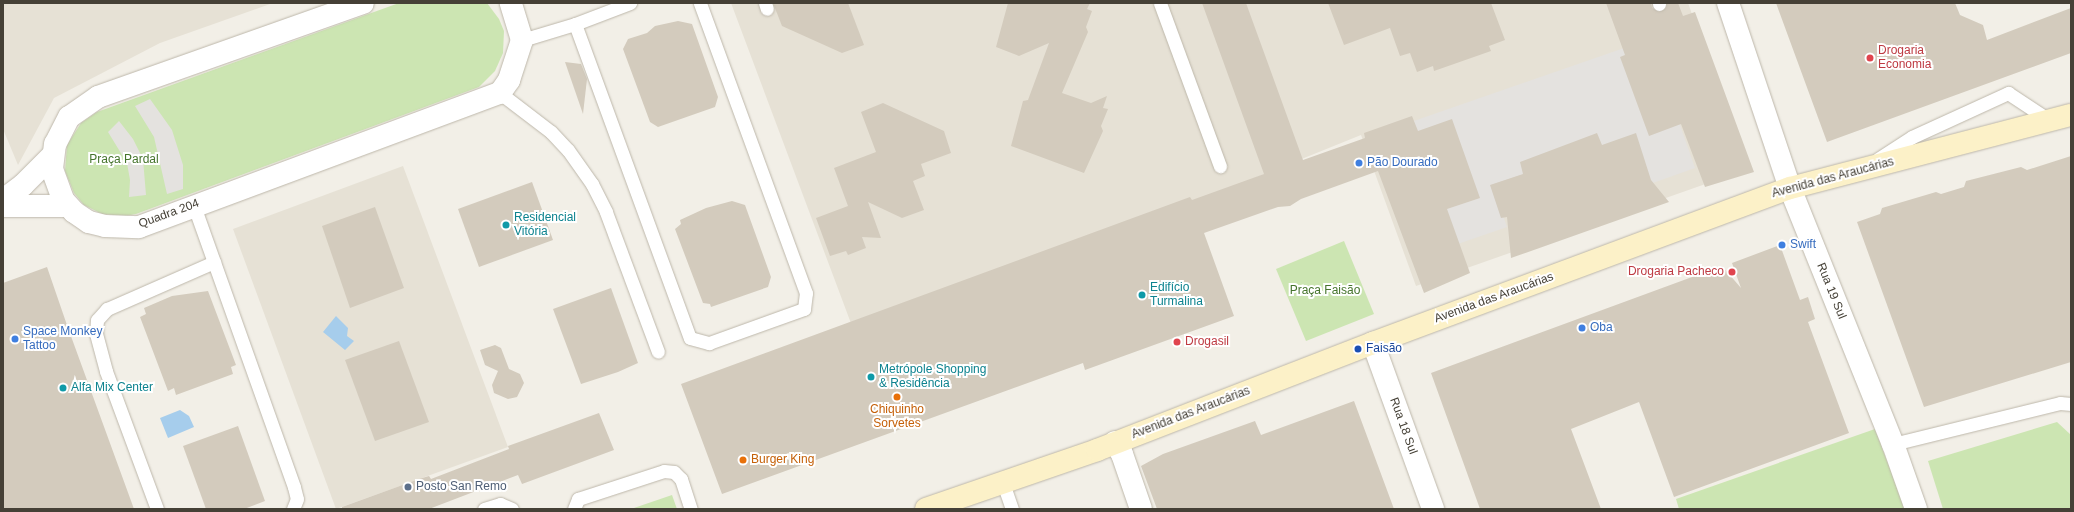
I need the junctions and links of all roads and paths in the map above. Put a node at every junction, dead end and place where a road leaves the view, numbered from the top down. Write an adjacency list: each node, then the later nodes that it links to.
1 (363, 3): 7 (street, Quadra 204)
2 (511, 3): 9 (street)
3 (630, 3): 8 (lane)
4 (700, 3): 8 (lane)
5 (1160, 3): 14 (lane)
6 (1728, 3): 16 (street, Rua 19 Sul)
7 (315, 11): 13 (street, Quadra 204)
8 (575, 24): 9 (lane)
9 (522, 40): 10 (street)
10 (500, 93): 20 (street, Quadra 204); 23 (lane)
11 (2071, 115): 12 (main road, Avenida das Araucárias)
12 (2049, 120): 15 (main road, Avenida das Araucárias); 15 (lane)
13 (53, 155): 17 (street); 19 (street, Quadra 204)
14 (1220, 166)
15 (1862, 170): 16 (main road, Avenida das Araucárias)
16 (1790, 188): 22 (main road, Avenida das Araucárias); 26 (street, Rua 19 Sul)
17 (3, 200)
18 (3, 206): 19 (street)
19 (68, 206): 20 (street, Quadra 204)
20 (194, 206): 21 (lane)
21 (214, 262): 28 (lane); 29 (lane)
22 (1373, 343): 25 (main road, Avenida das Araucárias); 37 (street, Rua 18 Sul)
23 (658, 352)
24 (2071, 404): 26 (lane)
25 (1115, 442): 27 (main road, Avenida das Araucárias); 36 (street)
26 (1893, 444): 38 (street, Rua 19 Sul)
27 (1004, 483): 34 (main road, Avenida das Araucárias); 35 (lane)
28 (157, 509)
29 (293, 509)
30 (484, 509): 31 (lane)
31 (512, 509)
32 (574, 509): 33 (lane)
33 (692, 509)
34 (926, 509)
35 (1012, 509)
36 (1141, 509)
37 (1433, 509)
38 (1916, 509)

